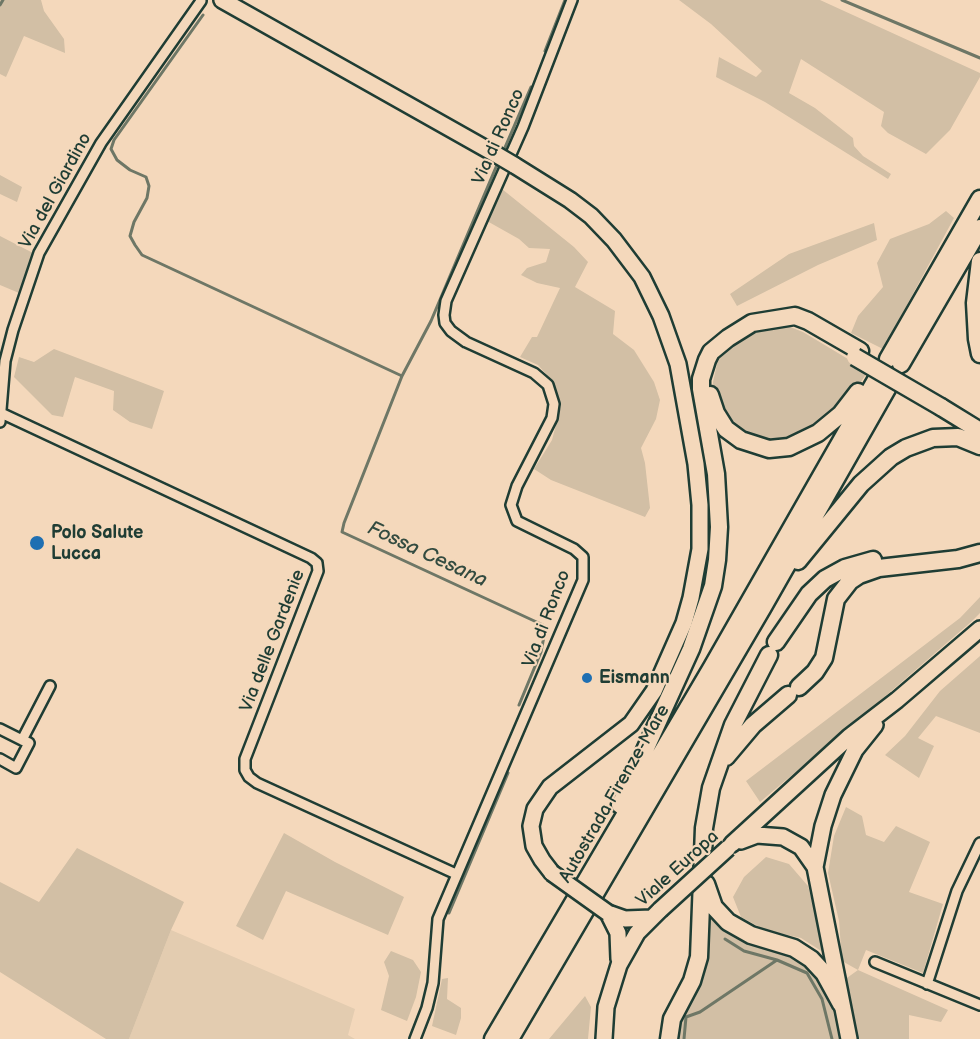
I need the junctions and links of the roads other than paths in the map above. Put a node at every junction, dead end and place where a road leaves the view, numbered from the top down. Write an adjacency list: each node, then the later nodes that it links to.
1 (222, 0): 31 (main road, bridge)
2 (572, 0): 29 (street, Via di Ronco)
3 (201, 1): 11 (street, Via del Giardino)
4 (980, 199): 5 (highway)
5 (980, 228)
6 (980, 261): 8 (highway)
7 (728, 338): 9 (highway); 10 (highway, bridge); 30 (highway)
8 (980, 354)
9 (878, 381): 17 (highway, Autostrada Firenze-Mare); 30 (highway, Autostrada Firenze-Mare)
10 (943, 403): 12 (highway); 13 (highway)
11 (1, 417): 29 (street, Via delle Gardenie)
12 (980, 419)
13 (980, 430)
14 (980, 446): 17 (highway)
15 (980, 543): 24 (highway)
16 (980, 554): 24 (highway)
17 (763, 607): 40 (highway, Autostrada Firenze-Mare)
18 (980, 629): 20 (main road)
19 (50, 686): 22 (street)
20 (897, 700): 26 (main road); 28 (main road)
21 (0, 729): 22 (street)
22 (22, 740): 23 (street)
23 (0, 759)
24 (718, 767): 27 (highway)
25 (980, 843): 35 (street)
26 (730, 846): 28 (main road, Viale Europa); 32 (main road, Viale Europa, bridge)
27 (703, 850): 36 (highway); 42 (highway)
28 (815, 867): 36 (main road, Viale Europa)
29 (456, 874): 38 (street, Via di Ronco)
30 (588, 878): 39 (highway, Autostrada Firenze-Mare)
31 (608, 913): 32 (main road); 34 (main road)
32 (656, 914): 34 (main road, Viale Europa)
33 (875, 962): 35 (street)
34 (619, 965): 41 (main road, Viale Europa)
35 (927, 984): 37 (street)
36 (841, 1004): 43 (main road, Viale Europa)
37 (980, 1005)
38 (415, 1039)
39 (494, 1039)
40 (510, 1039)
41 (604, 1039)
42 (669, 1039)
43 (849, 1039)

